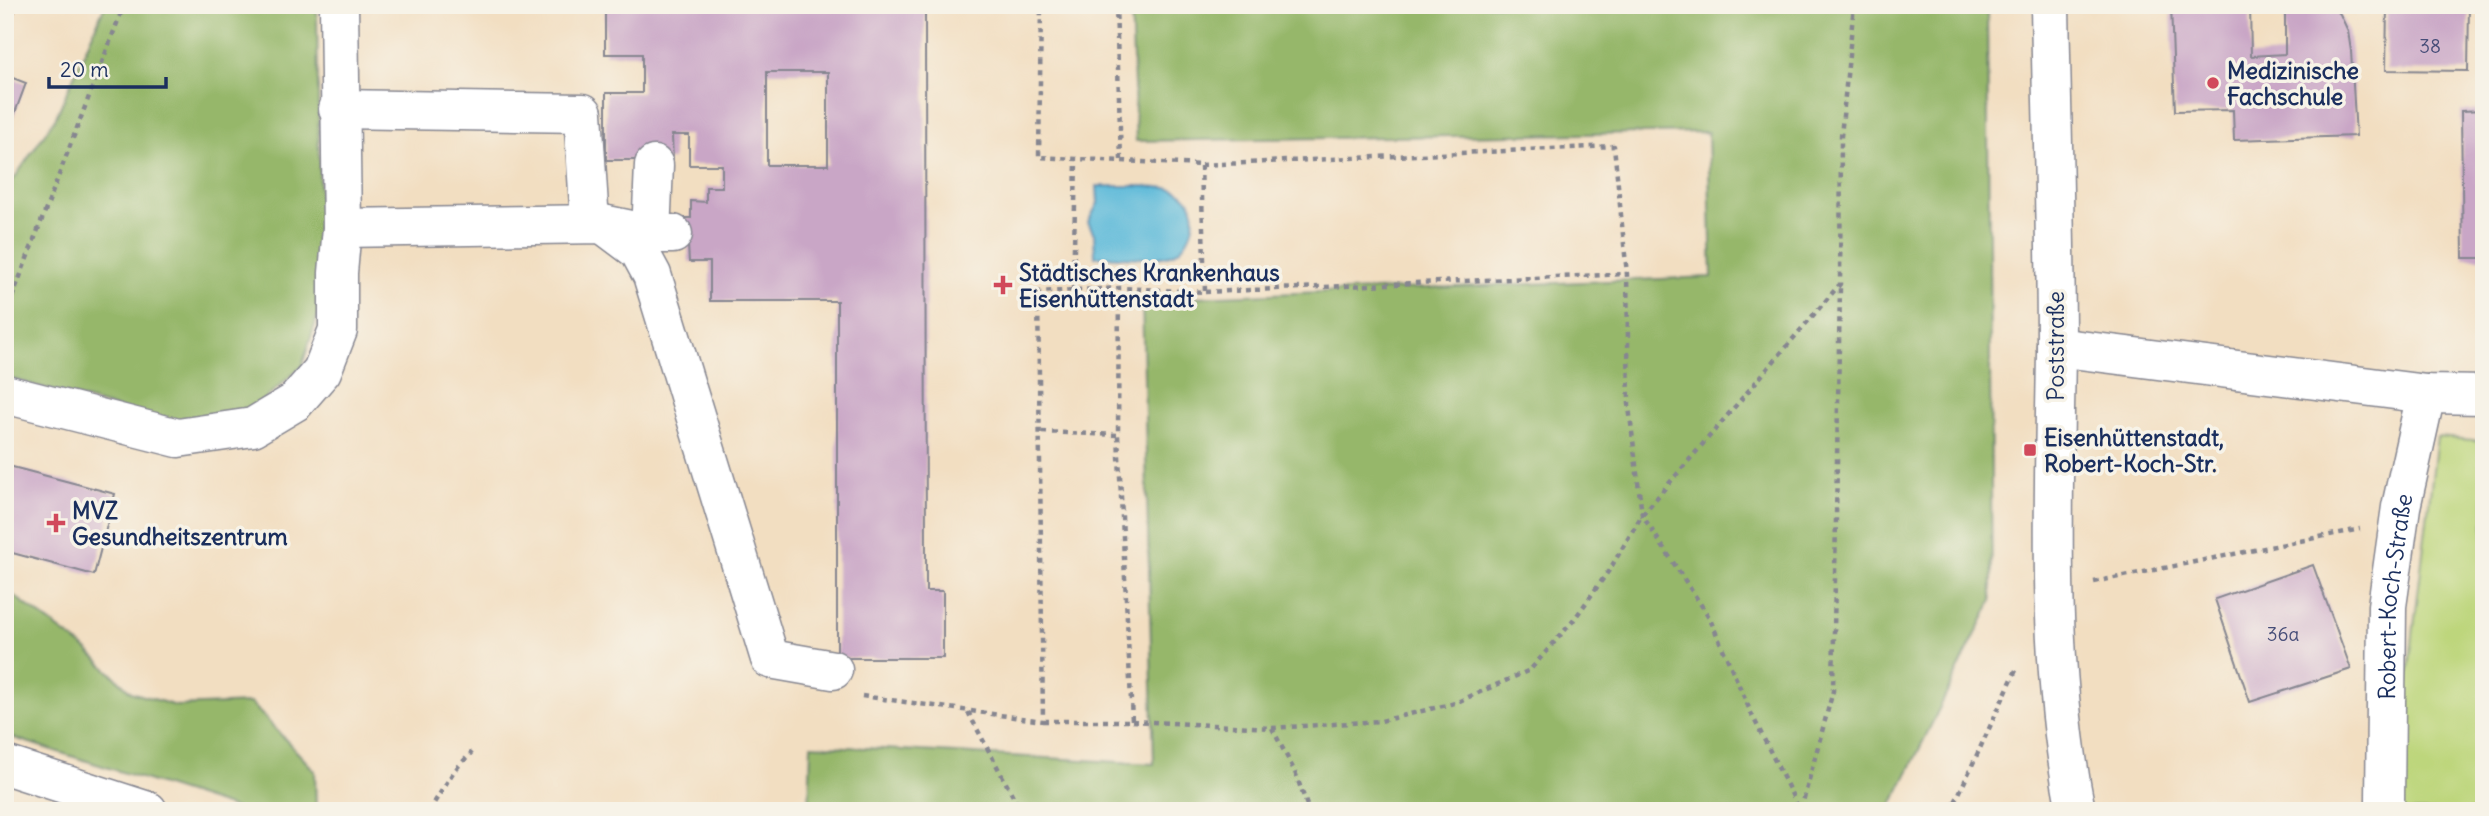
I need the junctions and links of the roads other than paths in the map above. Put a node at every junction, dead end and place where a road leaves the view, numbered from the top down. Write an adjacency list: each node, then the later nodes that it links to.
1 (338, 5): 3 (street)
2 (2050, 5): 7 (street, Poststraße)
3 (338, 109): 5 (street); 6 (street)
4 (654, 165): 5 (street)
5 (596, 224): 6 (street); 11 (street)
6 (342, 228): 8 (street)
7 (2056, 347): 9 (street); 15 (street, Poststraße)
8 (5, 394)
9 (2426, 394): 10 (street); 13 (street, Robert-Koch-Straße)
10 (2484, 395)
11 (833, 670)
12 (5, 765): 14 (street)
13 (2385, 801)
14 (148, 811)
15 (2077, 811)

